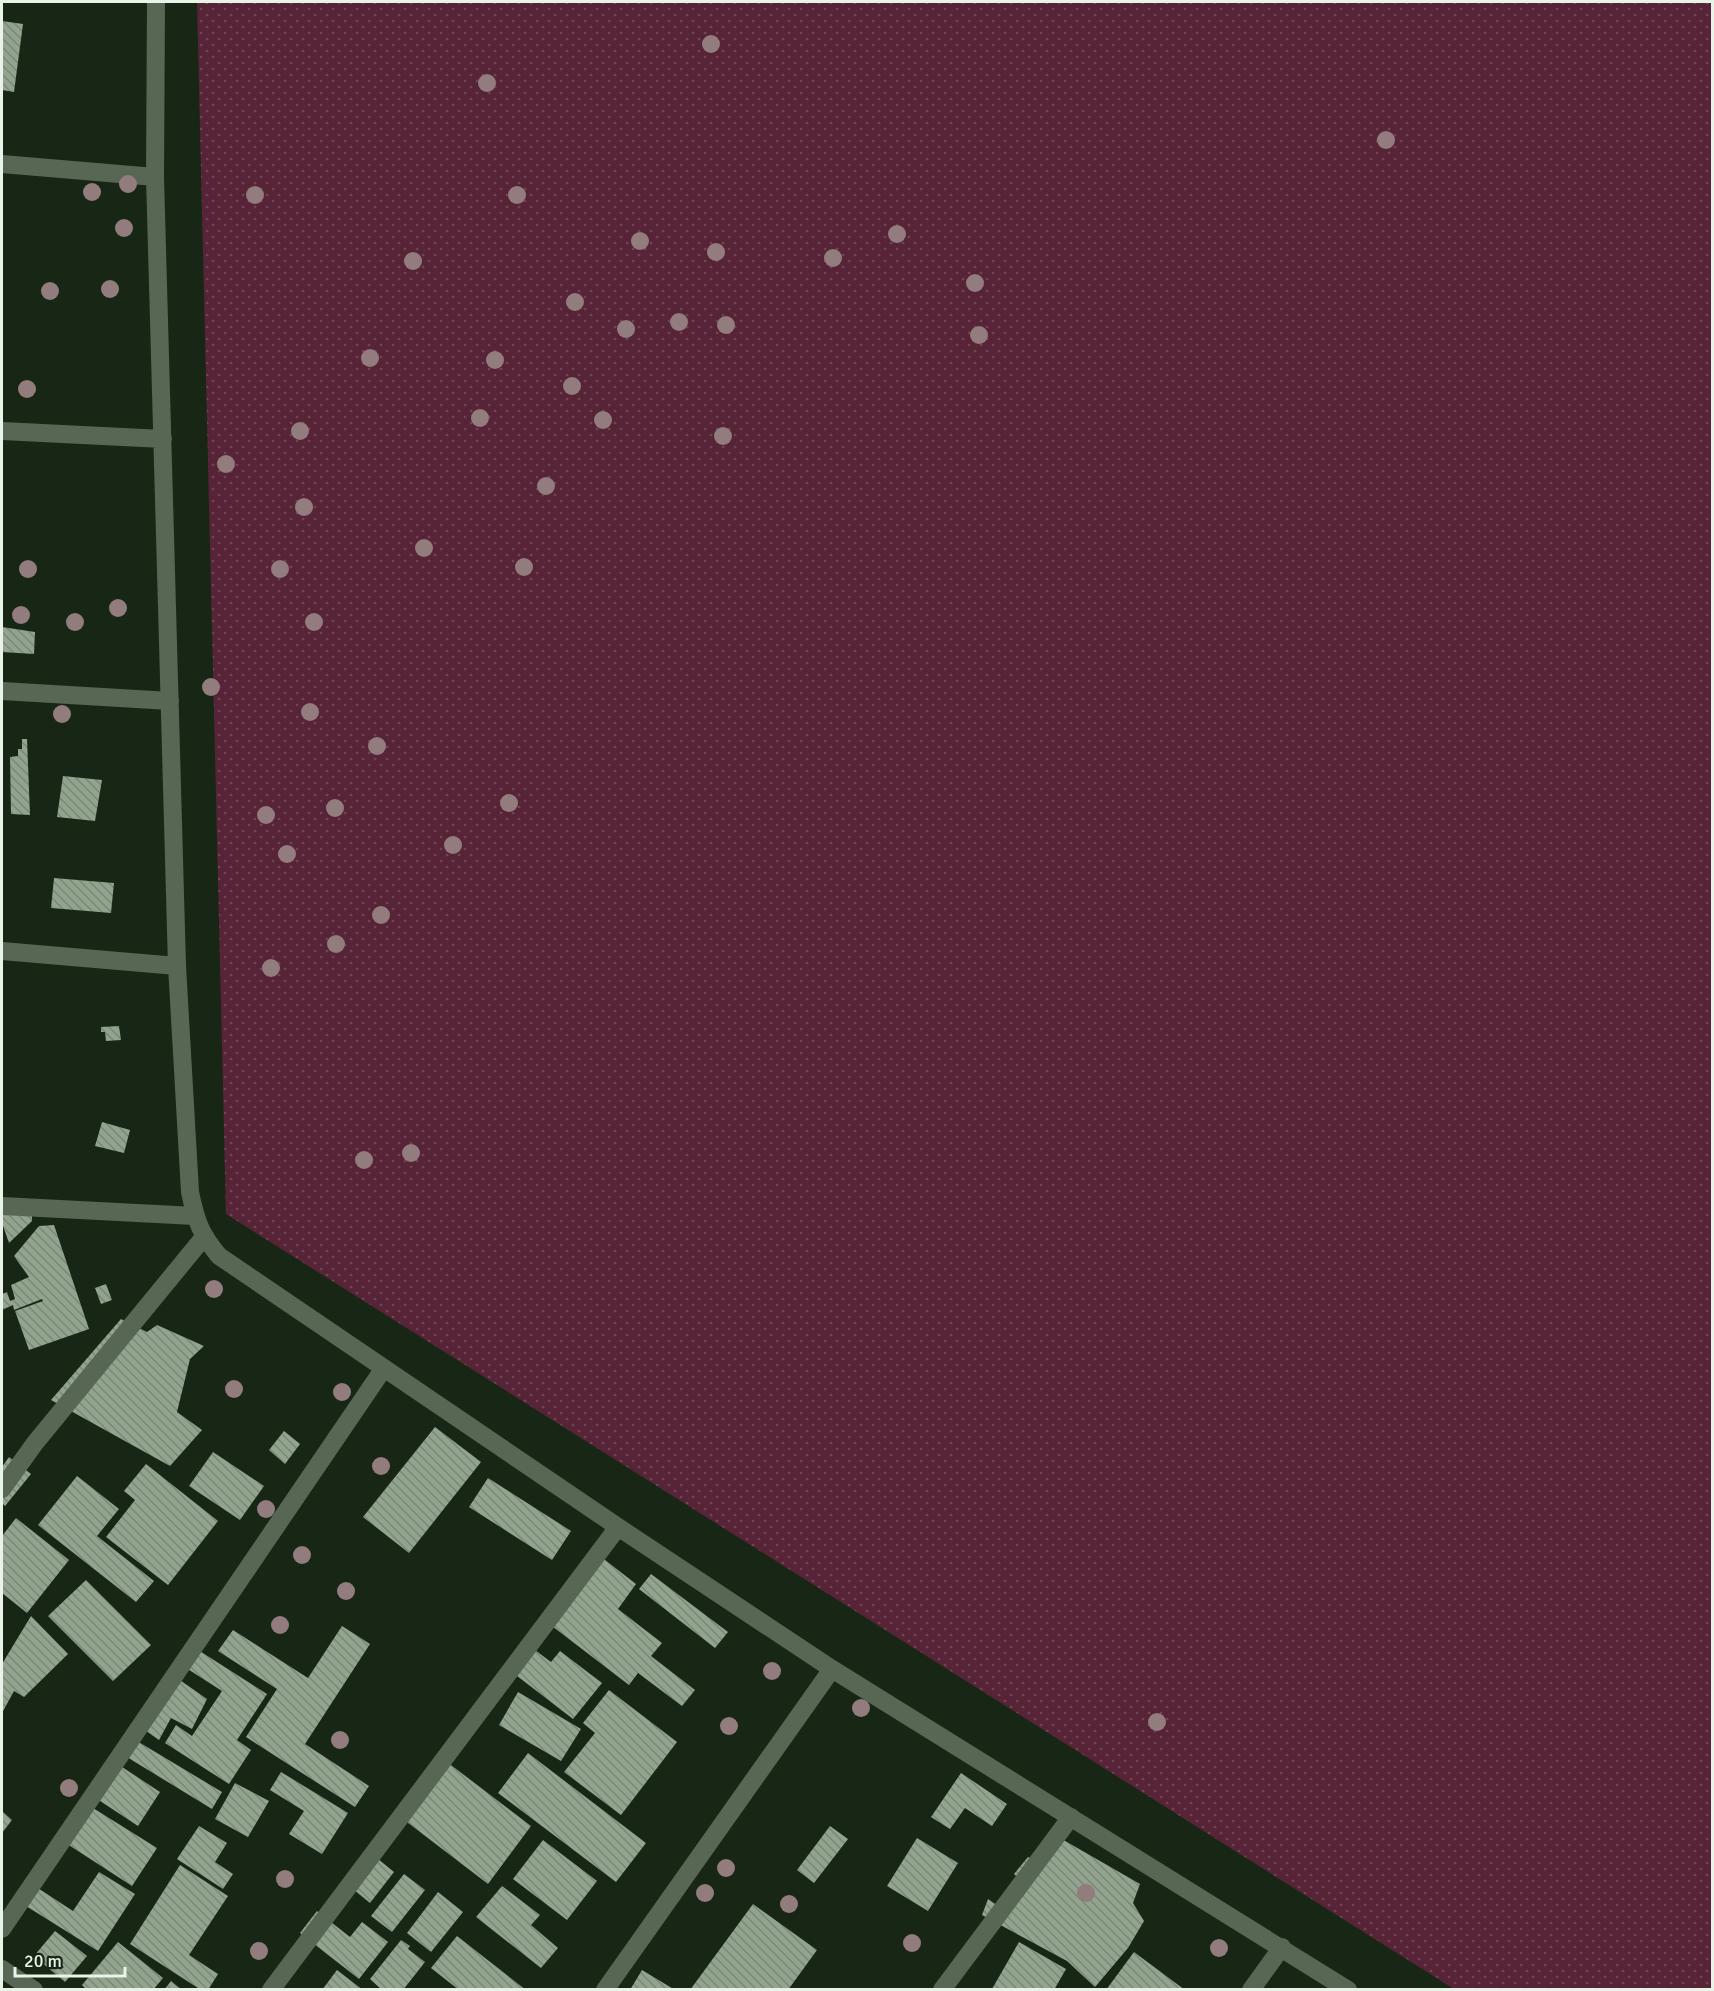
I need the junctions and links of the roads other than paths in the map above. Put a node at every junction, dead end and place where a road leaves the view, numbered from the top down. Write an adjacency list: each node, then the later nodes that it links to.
1 (156, 2): 3 (street)
2 (2, 164): 3 (street)
3 (155, 177): 5 (street)
4 (2, 431): 5 (street)
5 (163, 439): 7 (street)
6 (2, 691): 7 (street)
7 (170, 701): 9 (street)
8 (2, 951): 9 (street)
9 (177, 966): 11 (street)
10 (2, 1206): 11 (street)
11 (195, 1216): 12 (street)
12 (204, 1237): 13 (street); 14 (street)
13 (384, 1368): 15 (street); 18 (street)
14 (2, 1490)
15 (618, 1527): 16 (street); 22 (street)
16 (832, 1669): 17 (street); 23 (street)
17 (1071, 1817): 19 (street); 24 (street)
18 (2, 1929)
19 (1282, 1947): 25 (street); 26 (street)
20 (2, 1969): 21 (street)
21 (34, 1989)
22 (271, 1989)
23 (605, 1989)
24 (942, 1989)
25 (1251, 1989)
26 (1348, 1989)

